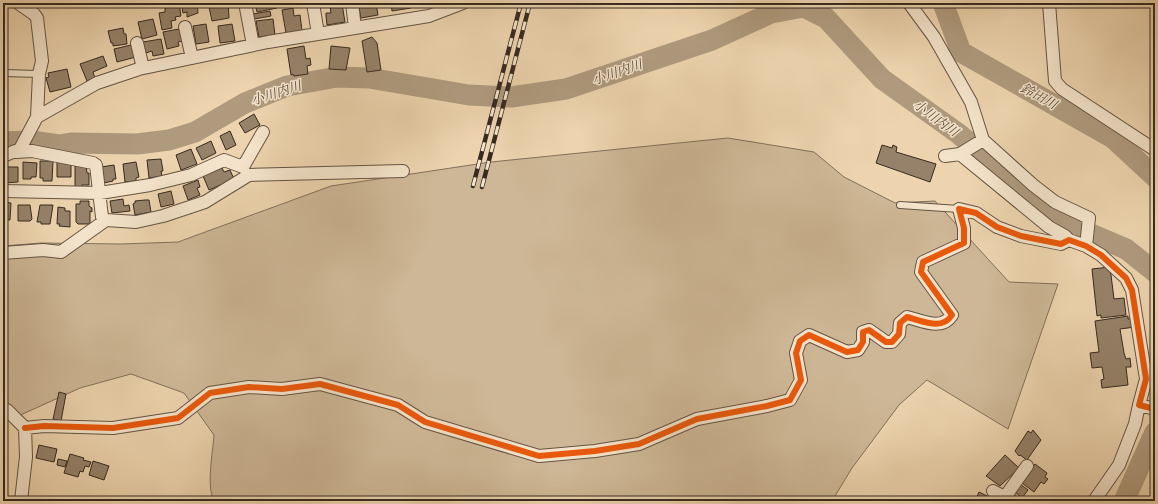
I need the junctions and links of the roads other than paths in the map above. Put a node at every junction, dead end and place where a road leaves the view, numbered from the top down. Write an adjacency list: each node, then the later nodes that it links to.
1 (18, 3): 17 (street)
2 (245, 3): 13 (street)
3 (313, 3): 11 (street)
4 (352, 3): 10 (street)
5 (463, 3): 8 (street)
6 (909, 3): 20 (street)
7 (1049, 3): 22 (street)
8 (439, 7): 10 (street)
9 (185, 27): 14 (street)
10 (355, 28): 11 (street)
11 (318, 34): 13 (street)
12 (137, 43): 15 (street)
13 (253, 45): 14 (street)
14 (192, 58): 15 (street)
15 (143, 68): 18 (street)
16 (3, 73): 17 (lane)
17 (39, 74): 18 (street)
18 (35, 120): 21 (street)
19 (263, 132): 26 (street)
20 (981, 141): 23 (street); 34 (street)
21 (18, 150): 24 (street); 29 (street)
22 (1155, 150)
23 (960, 154): 25 (street); 33 (street)
24 (3, 156)
25 (945, 156)
26 (246, 171): 27 (street); 29 (street); 32 (street)
27 (403, 171)
28 (3, 191): 29 (street)
29 (100, 193): 32 (street)
30 (900, 205): 31 (lane)
31 (960, 209): 33 (street); 38 (street)
32 (106, 220): 35 (street)
33 (1069, 240): 34 (street)
34 (1086, 246): 36 (street)
35 (3, 253)
36 (1146, 407): 43 (street)
37 (3, 409): 38 (street)
38 (25, 428): 42 (street)
39 (1027, 466): 41 (street)
40 (993, 490): 41 (street)
41 (1008, 499)
42 (21, 501)
43 (1094, 501)

